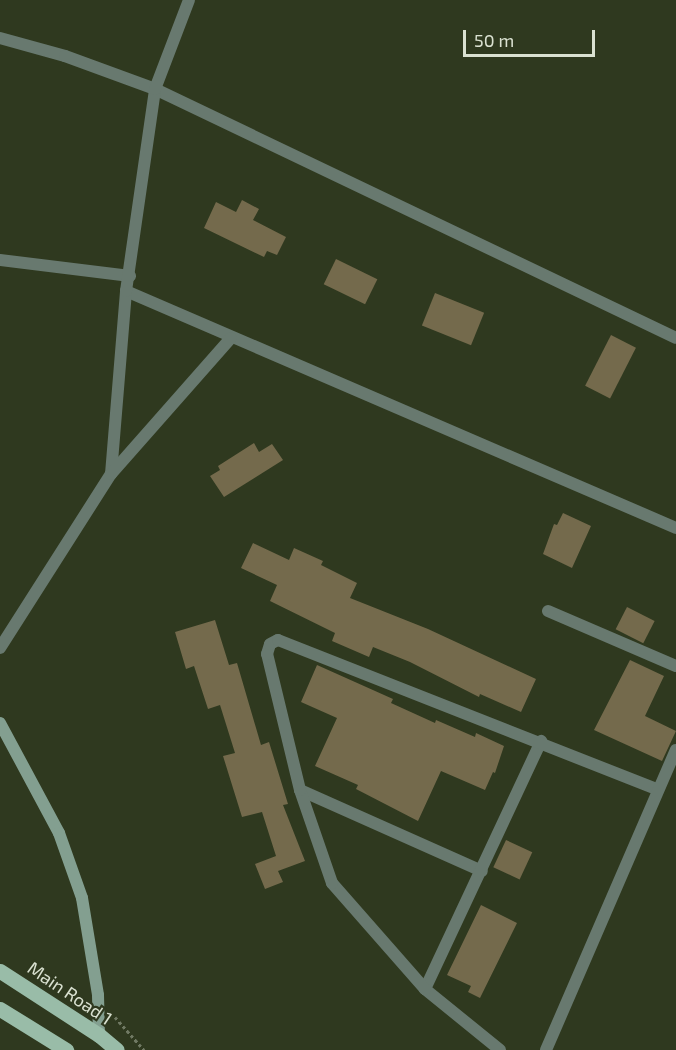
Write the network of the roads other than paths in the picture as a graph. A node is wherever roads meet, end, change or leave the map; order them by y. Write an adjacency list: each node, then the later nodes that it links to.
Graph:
1 (189, 0): 3 (street)
2 (0, 38): 3 (street)
3 (155, 89): 5 (street); 8 (street)
4 (0, 260): 5 (street)
5 (130, 276): 6 (street)
6 (126, 291): 7 (street); 9 (street)
7 (231, 338): 9 (street); 10 (street)
8 (676, 338)
9 (111, 474): 12 (street)
10 (676, 528)
11 (548, 611): 13 (street)
12 (0, 648)
13 (676, 666)
14 (0, 723): 23 (street)
15 (541, 741): 17 (street); 18 (street); 19 (street)
16 (676, 750): 17 (street)
17 (657, 789): 27 (street)
18 (300, 790): 19 (street); 21 (street)
19 (482, 870): 21 (street)
20 (0, 971): 23 (main road, Main Road 1)
21 (425, 989): 26 (street)
22 (0, 1009): 24 (main road)
23 (99, 1035): 25 (main road, Main Road 1)
24 (66, 1050)
25 (117, 1050)
26 (500, 1050)
27 (546, 1050)

